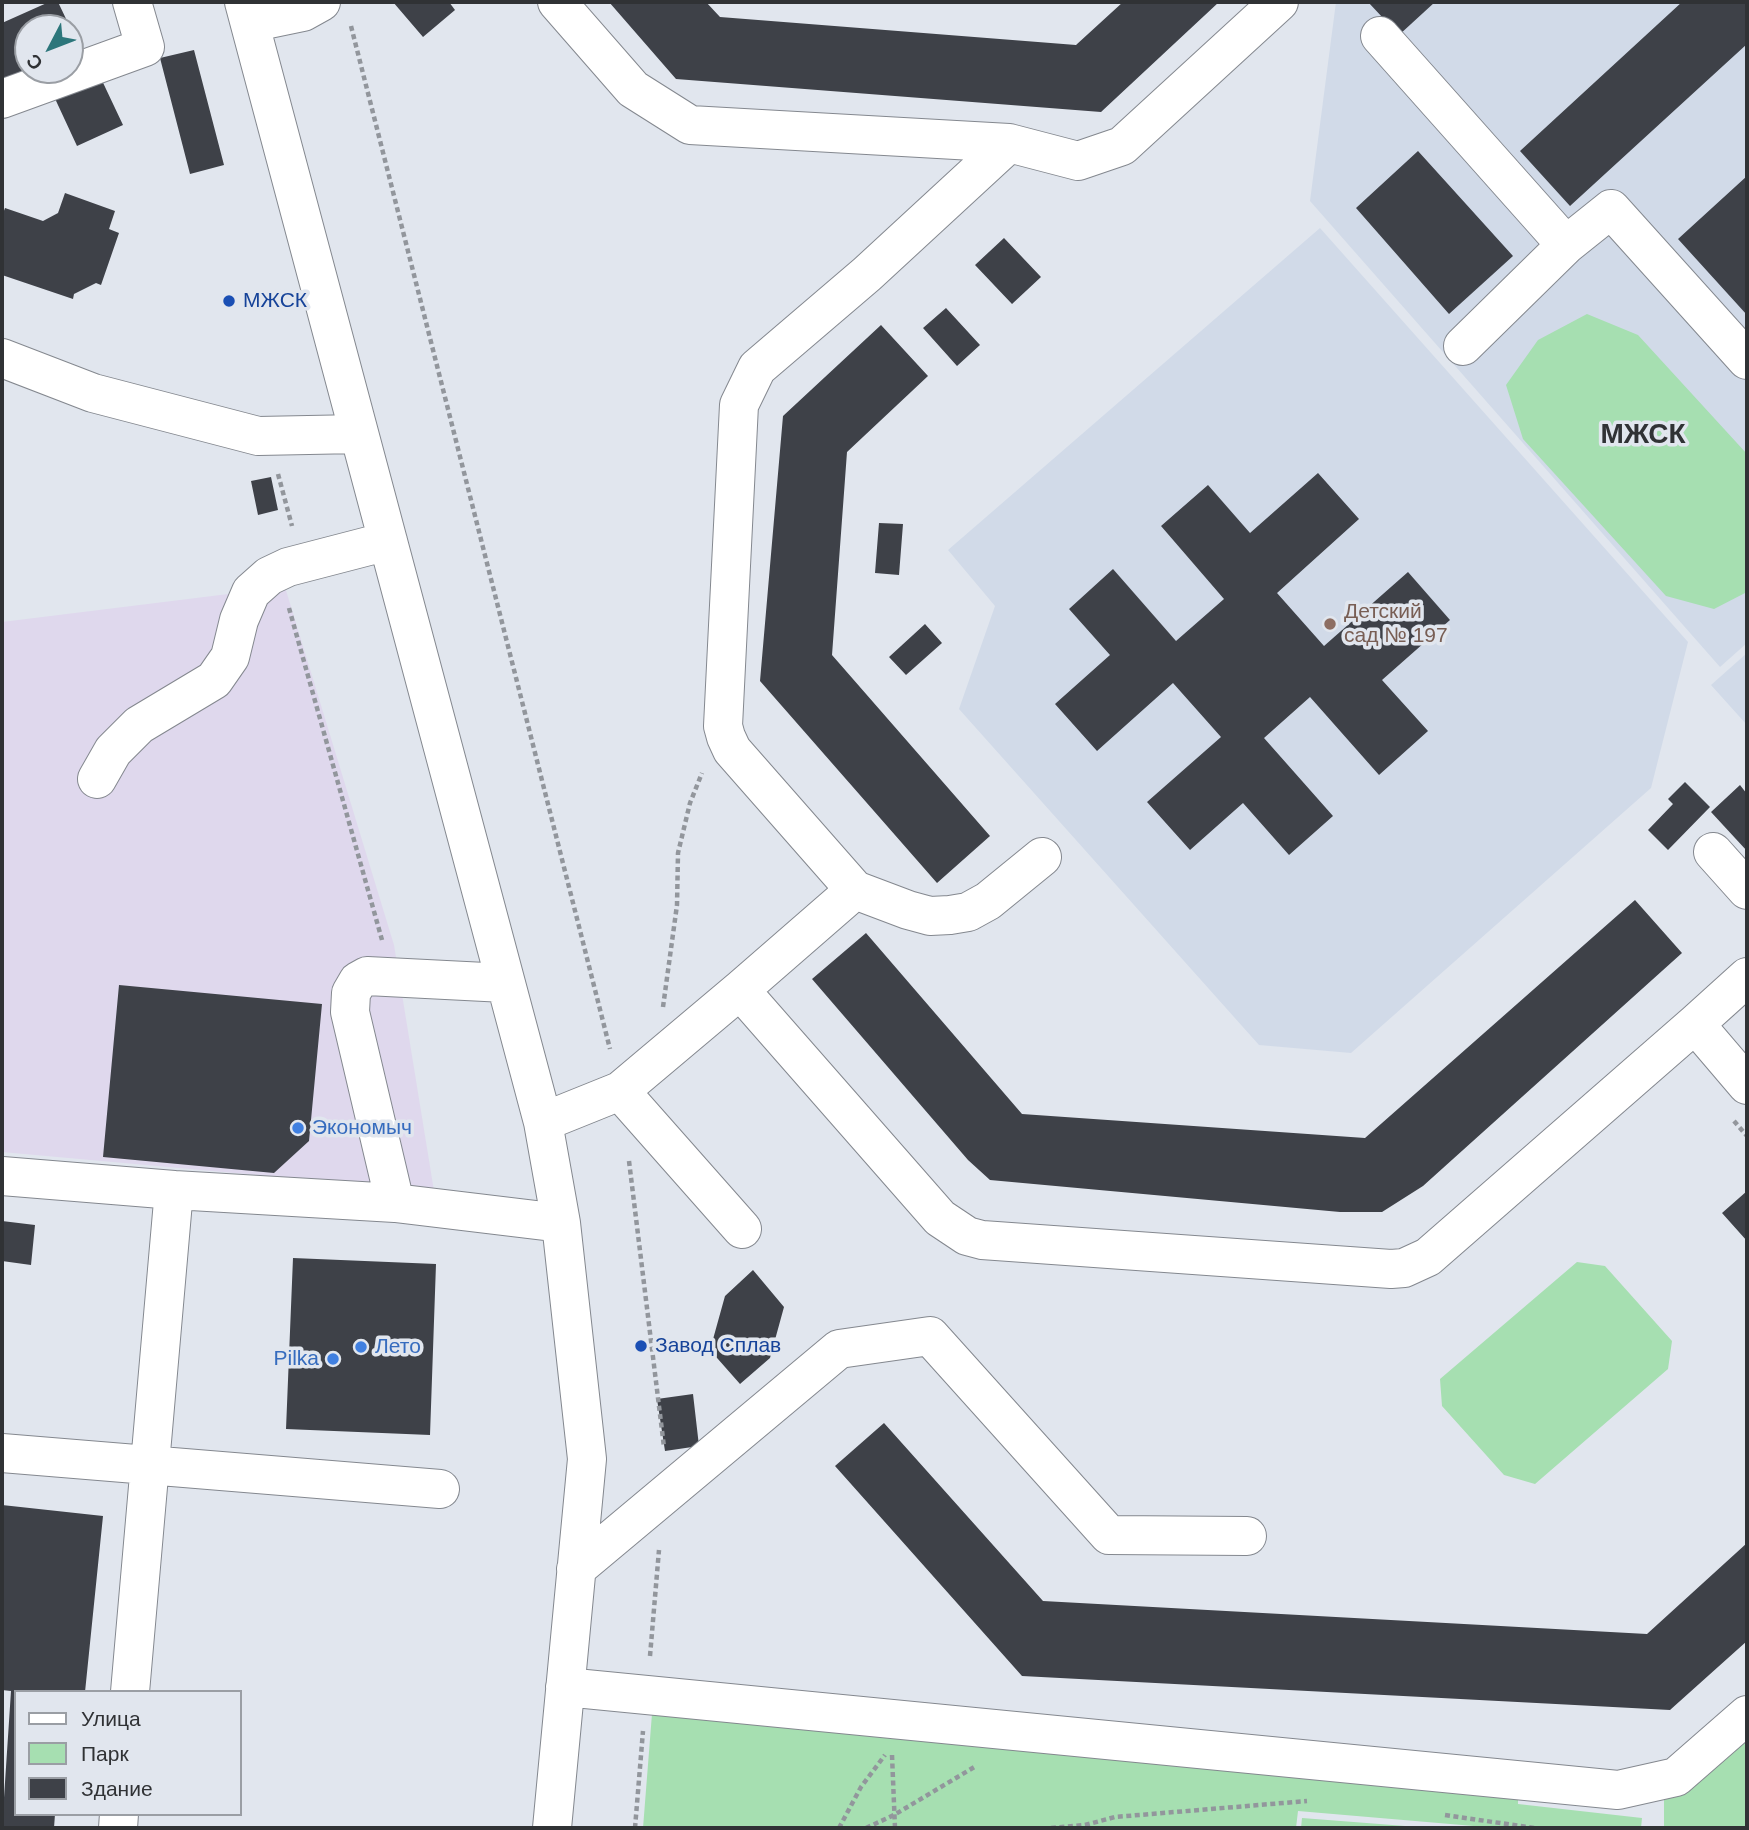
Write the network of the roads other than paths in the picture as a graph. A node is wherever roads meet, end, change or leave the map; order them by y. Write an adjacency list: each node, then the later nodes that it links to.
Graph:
1 (132, 2): 7 (street)
2 (556, 2): 8 (street)
3 (1279, 2): 8 (street)
4 (335, 8): 5 (street)
5 (247, 13): 13 (street)
6 (1380, 36): 9 (street)
7 (2, 99)
8 (1009, 142): 18 (street)
9 (1566, 244): 10 (street); 12 (street)
10 (1463, 345)
11 (2, 358): 13 (street)
12 (1747, 360)
13 (359, 434): 14 (street)
14 (387, 541): 15 (street); 21 (street)
15 (97, 779)
16 (1713, 852): 19 (street)
17 (1042, 857): 18 (street)
18 (855, 890): 22 (street)
19 (1747, 890)
20 (1747, 977): 23 (street)
21 (505, 983): 26 (street); 29 (street)
22 (740, 990): 23 (street); 25 (street)
23 (1695, 1024): 24 (street)
24 (1747, 1085)
25 (621, 1090): 26 (street); 31 (street)
26 (543, 1122): 30 (street)
27 (2, 1176): 28 (street)
28 (173, 1190): 29 (street); 33 (street)
29 (395, 1203): 30 (street)
30 (561, 1223): 36 (street)
31 (742, 1229)
32 (2, 1453): 33 (street)
33 (150, 1465): 34 (street); 38 (street)
34 (440, 1489)
35 (1247, 1536): 36 (street)
36 (576, 1569): 37 (street)
37 (565, 1687): 39 (street); 40 (street)
38 (130, 1690)
39 (1747, 1715)
40 (552, 1828)

